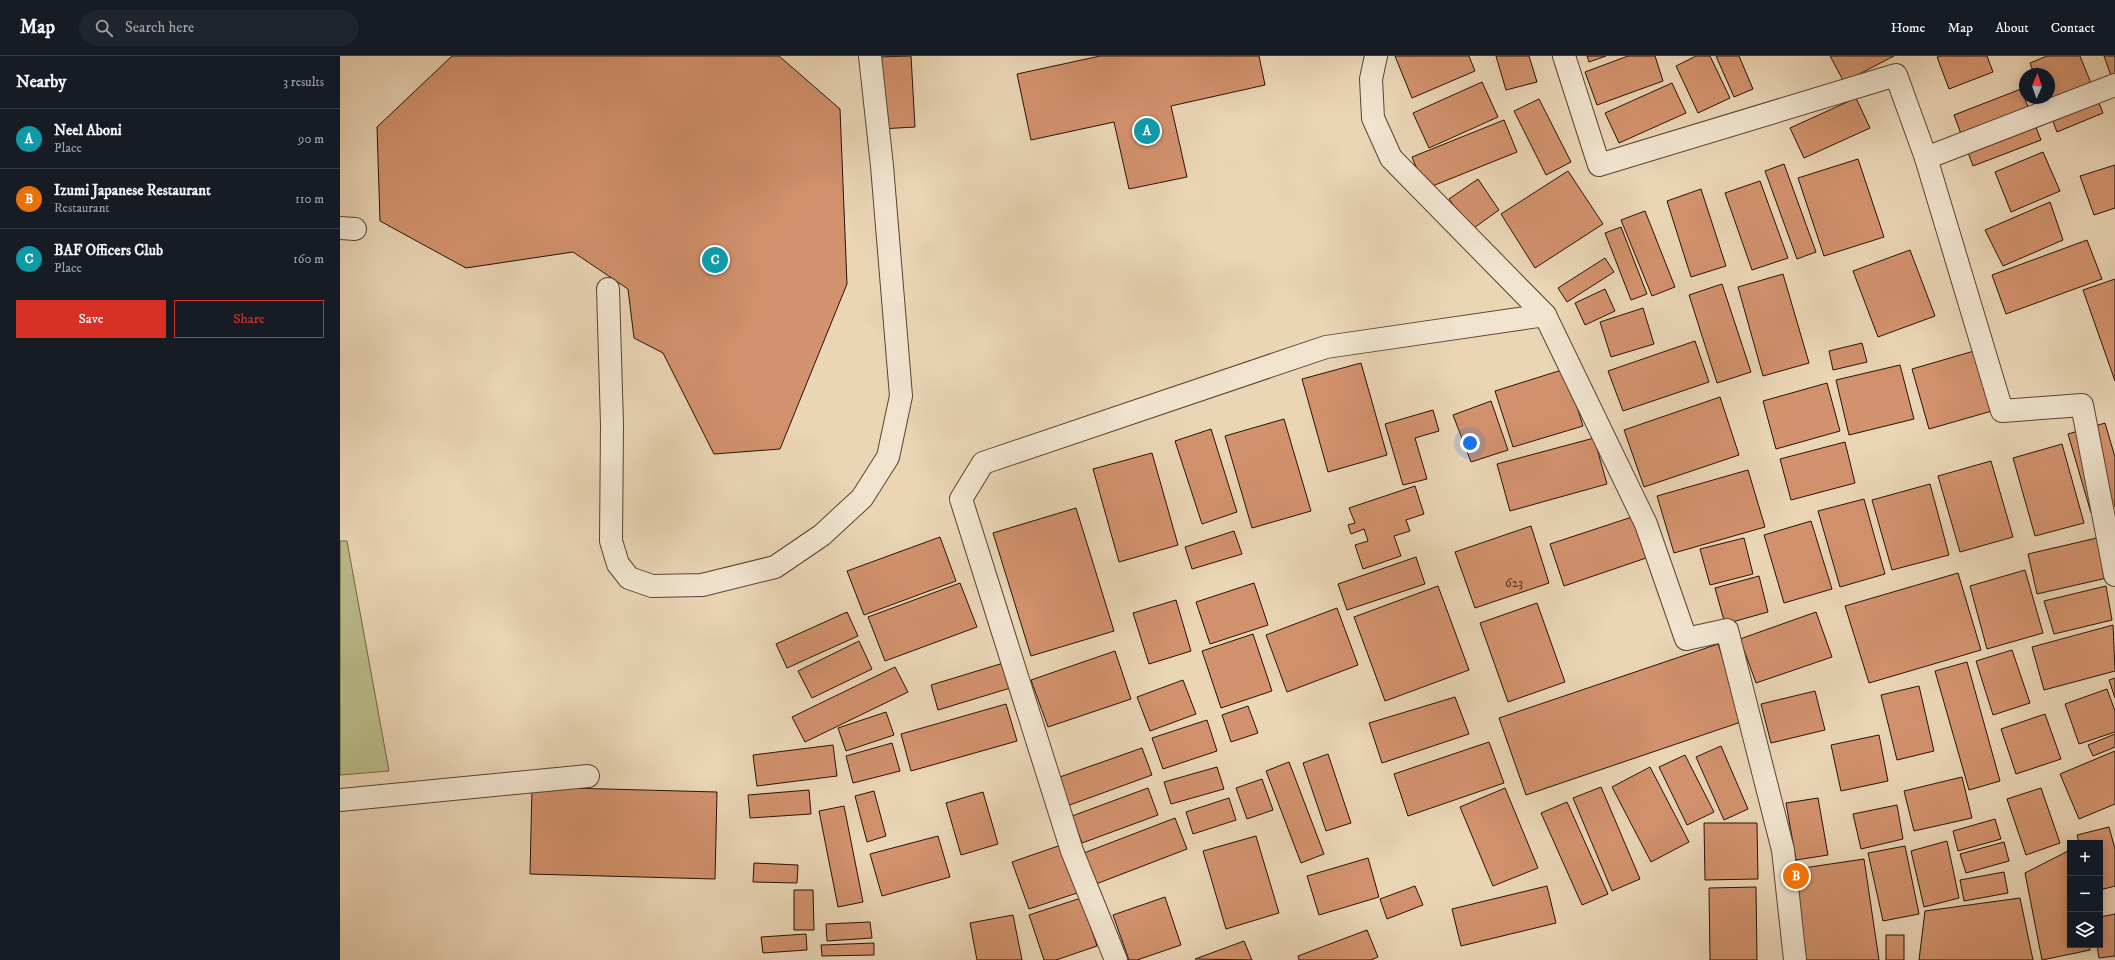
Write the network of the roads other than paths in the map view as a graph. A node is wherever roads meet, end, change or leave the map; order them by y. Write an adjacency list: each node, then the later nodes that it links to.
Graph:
1 (870, 56): 6 (street)
2 (1376, 56): 7 (street)
3 (1564, 56): 5 (street)
4 (2115, 85): 5 (street)
5 (1926, 158): 8 (street)
6 (608, 289)
7 (1545, 315): 11 (street); 12 (street)
8 (2115, 575)
9 (588, 776): 10 (street)
10 (340, 800)
11 (1116, 960)
12 (1795, 960)

